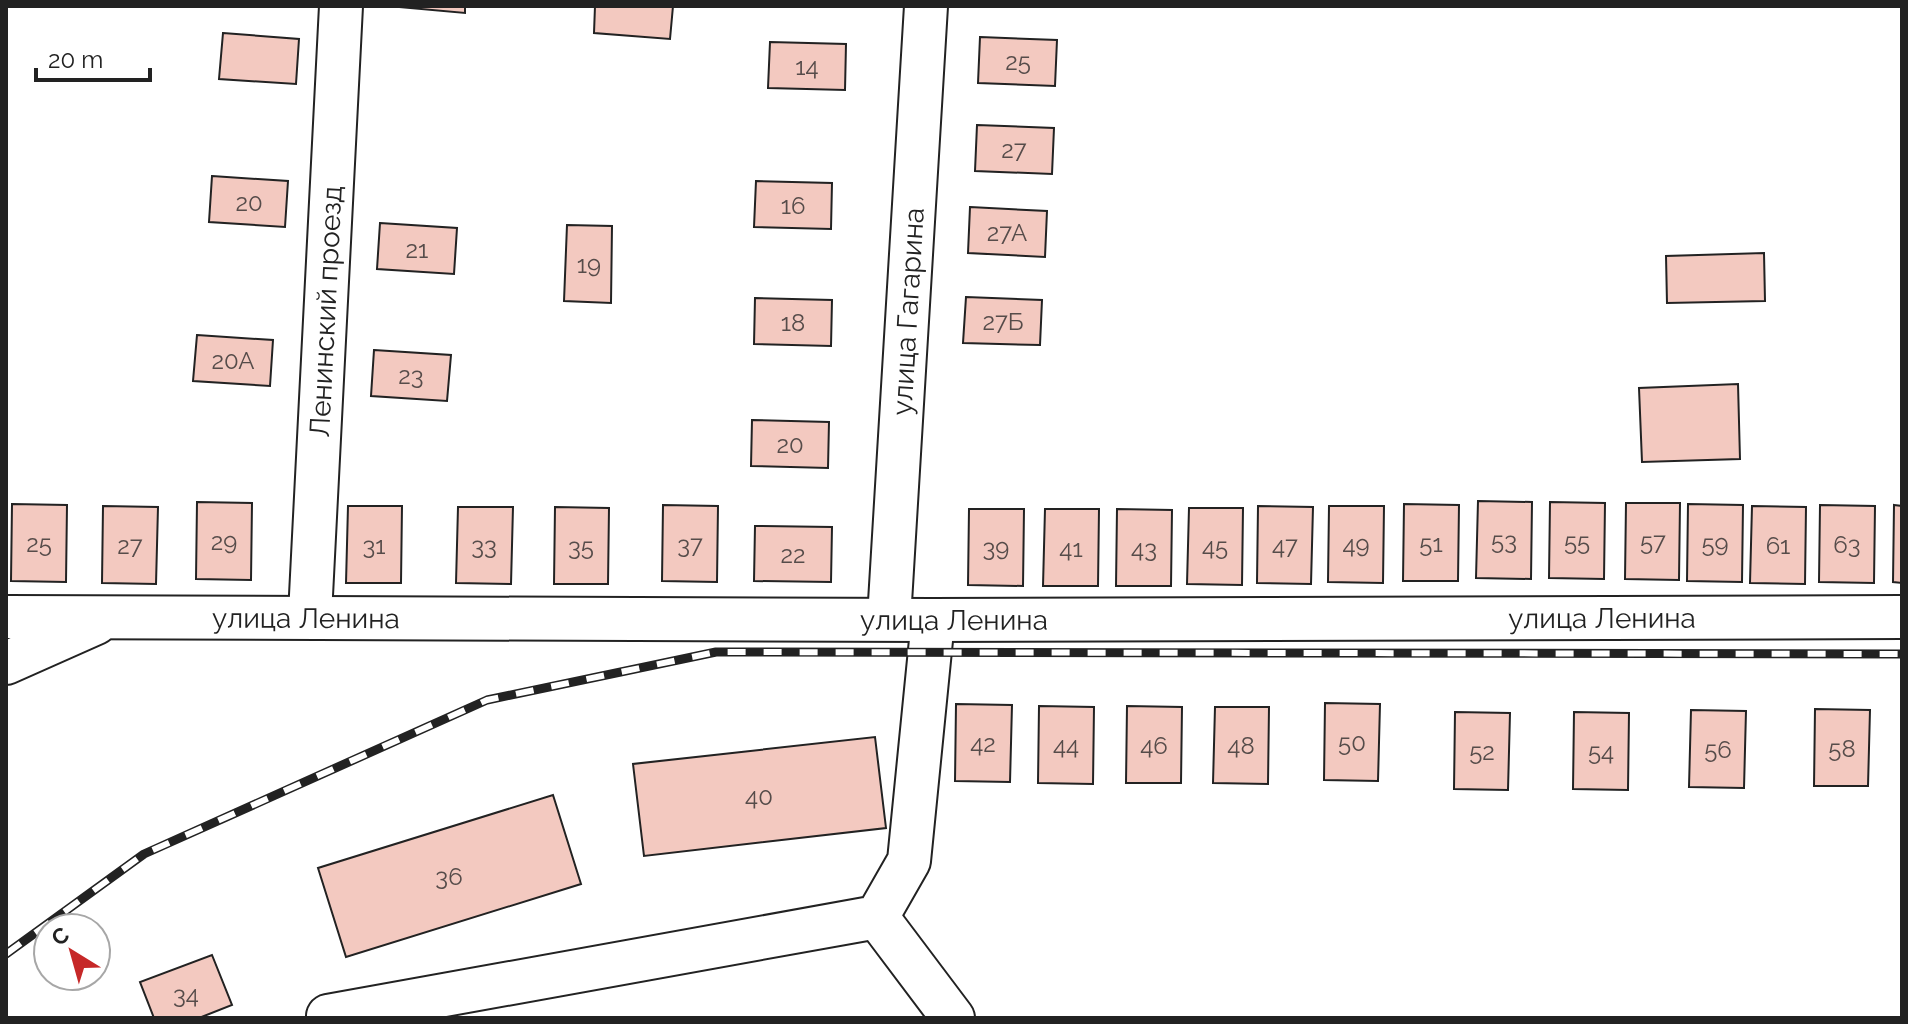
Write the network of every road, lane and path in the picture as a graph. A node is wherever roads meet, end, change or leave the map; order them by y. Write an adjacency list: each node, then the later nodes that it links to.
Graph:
1 (341, 6): 3 (street, Ленинский проезд)
2 (926, 6): 7 (street, улица Гагарина)
3 (310, 615): 4 (street, улица Ленина); 7 (street, улица Ленина)
4 (111, 616): 5 (street, улица Ленина); 9 (street)
5 (6, 617)
6 (1902, 617): 8 (street, улица Ленина)
7 (889, 619): 8 (street, улица Ленина)
8 (933, 620): 10 (street)
9 (6, 663)
10 (877, 917): 11 (street); 12 (street)
11 (328, 1016)
12 (953, 1018)

